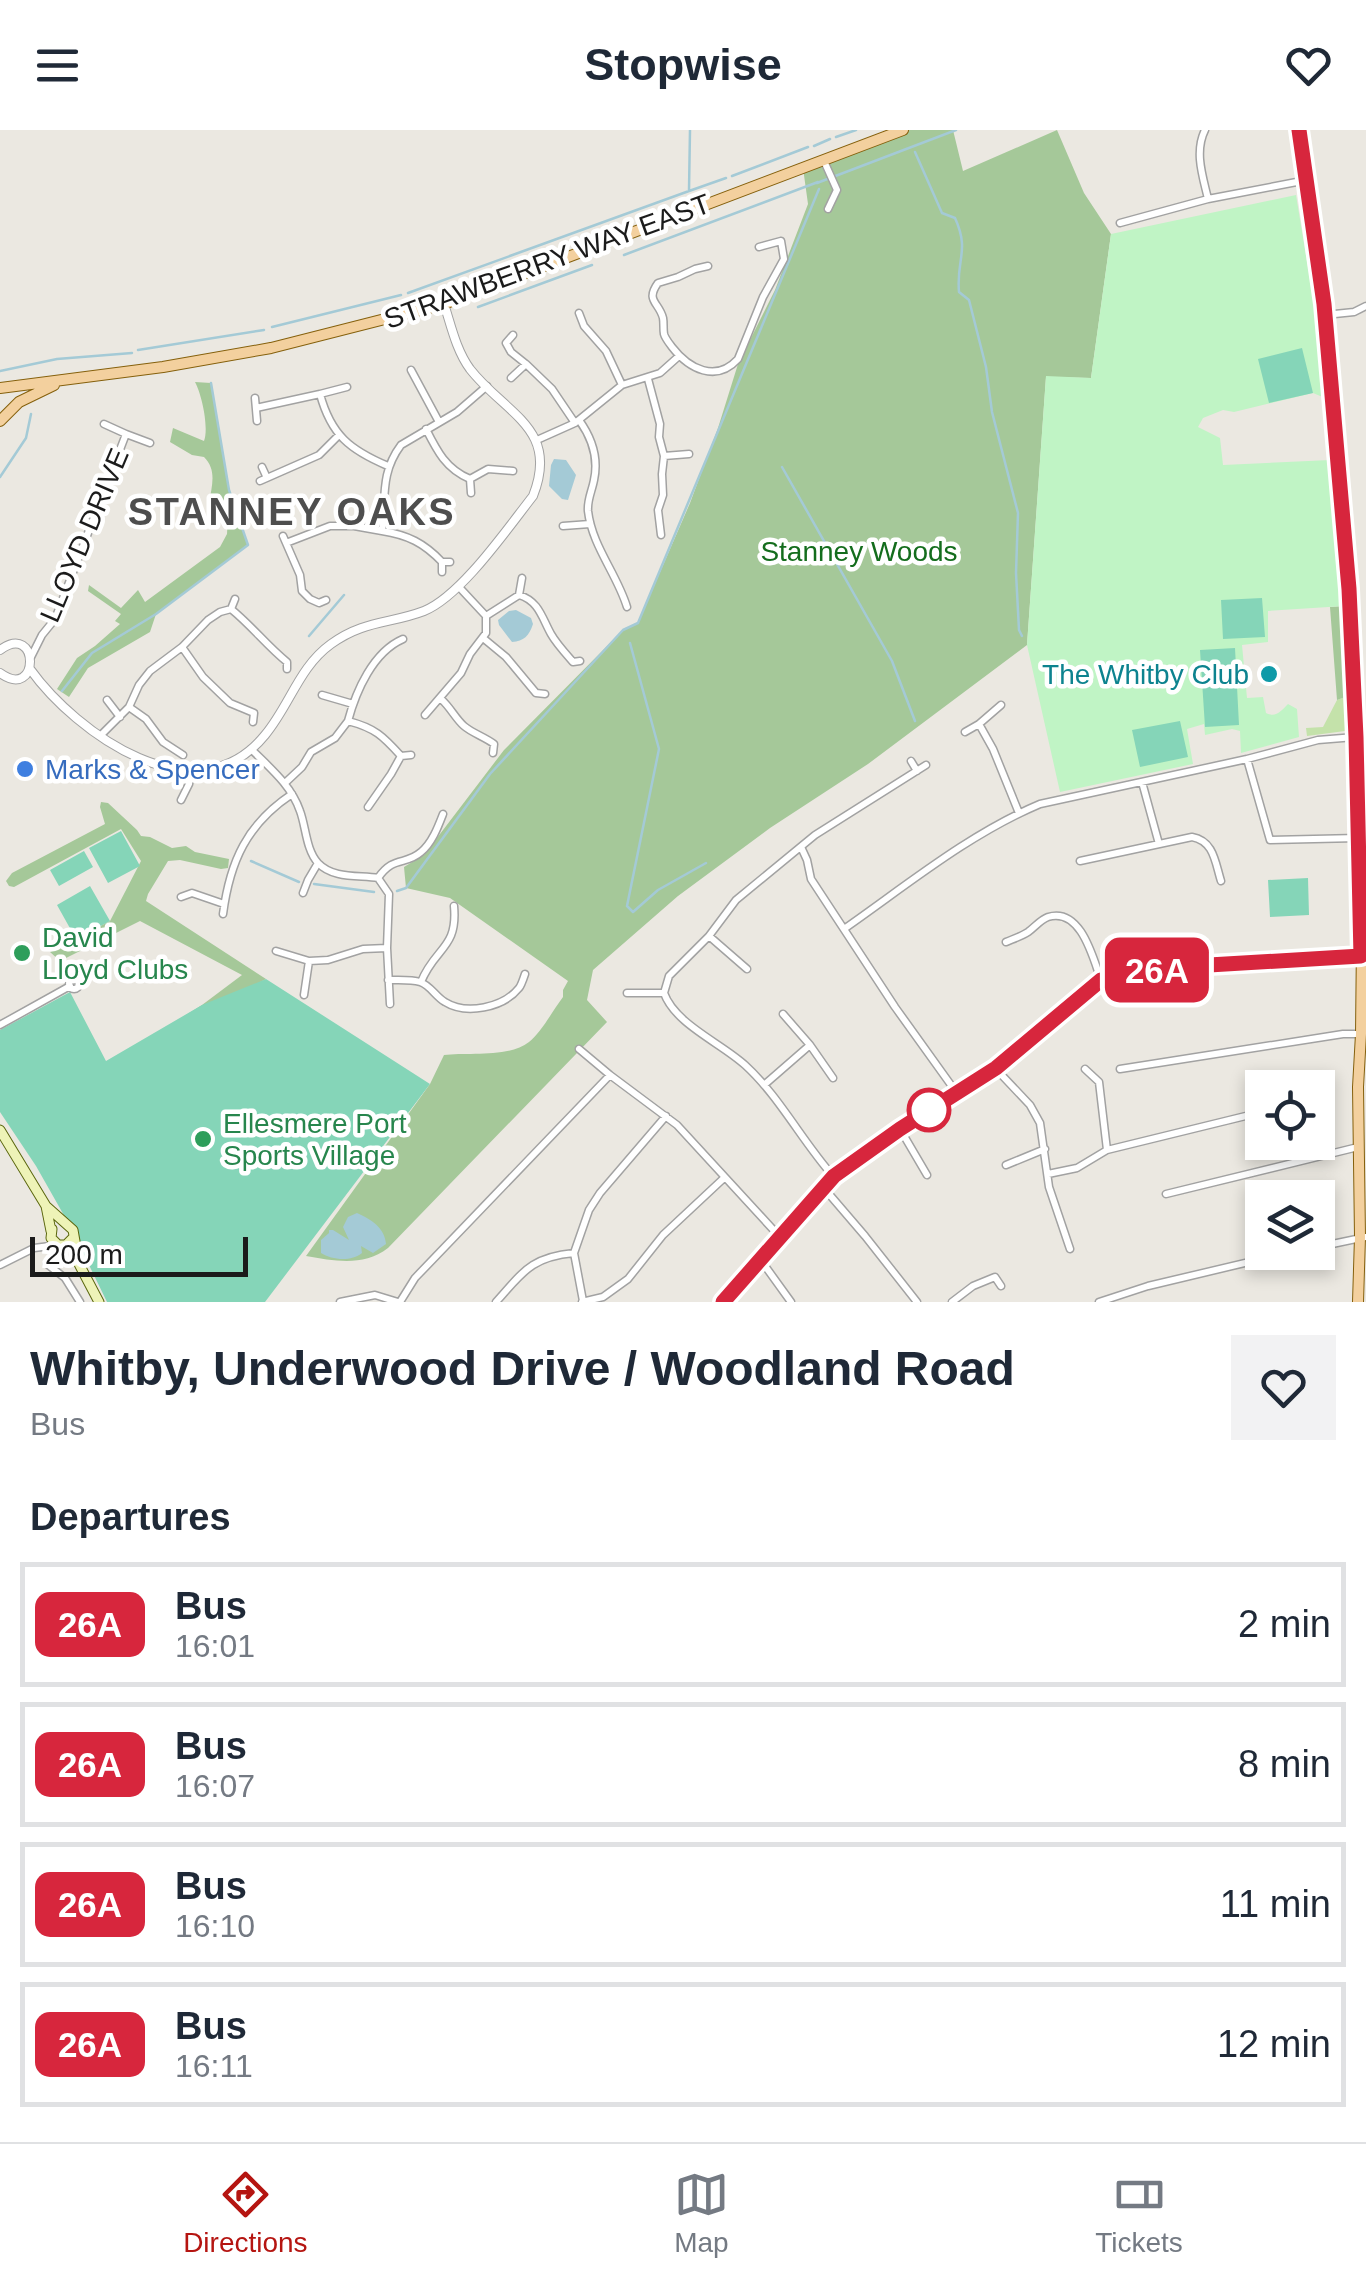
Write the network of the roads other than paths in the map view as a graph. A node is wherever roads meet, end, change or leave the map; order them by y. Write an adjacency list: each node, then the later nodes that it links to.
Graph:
1 (902, 130): 4 (main road, STRAWBERRY WAY EAST)
2 (1205, 130): 6 (street)
3 (1299, 130): 5 (main road)
4 (824, 161): 7 (street); 11 (main road, STRAWBERRY WAY EAST)
5 (1308, 180): 6 (street); 14 (main road)
6 (1208, 200): 8 (street)
7 (828, 208)
8 (1120, 223)
9 (758, 246): 16 (street)
10 (700, 278): 16 (street)
11 (444, 304): 21 (main road, STRAWBERRY WAY EAST); 23 (street)
12 (1366, 306): 14 (street)
13 (578, 313): 22 (street)
14 (1325, 315): 85 (main road)
15 (513, 335): 17 (street)
16 (679, 356): 20 (street)
17 (526, 364): 19 (street); 31 (street)
18 (412, 370): 33 (street)
19 (512, 378)
20 (648, 379): 22 (street); 41 (street)
21 (64, 380): 25 (main road, STRAWBERRY WAY EAST); 30 (main road, STRAWBERRY WAY EAST)
22 (622, 385): 31 (street)
23 (487, 386): 33 (street); 38 (street)
24 (347, 387): 26 (street)
25 (0, 388)
26 (320, 394): 29 (street); 37 (street)
27 (255, 398): 29 (street)
28 (0, 404): 30 (main road)
29 (256, 408): 32 (street)
30 (0, 420)
31 (577, 421): 38 (street); 47 (street)
32 (257, 422)
33 (439, 422): 35 (street)
34 (104, 424): 36 (street, LLOYD DRIVE)
35 (426, 429): 42 (street); 45 (street)
36 (126, 434): 39 (street, LLOYD DRIVE); 61 (street, LLOYD DRIVE)
37 (339, 435): 42 (street); 43 (street)
38 (537, 440): 53 (street)
39 (150, 442)
40 (690, 454): 41 (street)
41 (664, 456): 48 (street)
42 (388, 466): 50 (street)
43 (262, 467)
44 (512, 470): 45 (street)
45 (470, 479): 46 (street)
46 (470, 493)
47 (590, 524): 49 (street); 56 (street)
48 (669, 525)
49 (563, 526)
50 (382, 531): 51 (street); 58 (street)
51 (442, 572)
52 (522, 578): 54 (street)
53 (459, 587): 59 (street); 87 (street)
54 (519, 595): 59 (street); 68 (street)
55 (235, 598): 57 (street)
56 (627, 607)
57 (232, 609): 64 (street); 67 (street)
58 (318, 612)
59 (486, 616): 62 (street)
60 (391, 634): 74 (street)
61 (42, 635): 63 (street, LLOYD DRIVE); 66 (street, LLOYD DRIVE)
62 (482, 638): 72 (street); 75 (street)
63 (24, 647): 65 (street); 66 (street)
64 (182, 647): 77 (street); 78 (street)
65 (1, 648)
66 (30, 657): 69 (street)
67 (289, 663)
68 (575, 664)
69 (27, 672): 70 (street); 84 (street)
70 (0, 673)
71 (322, 694): 74 (street)
72 (440, 699): 79 (street); 86 (street)
73 (107, 700): 80 (street)
74 (353, 704): 81 (street)
75 (537, 704)
76 (1001, 705): 82 (street)
77 (128, 706): 80 (street); 88 (street)
78 (256, 715)
79 (426, 715)
80 (120, 716): 84 (street)
81 (348, 721): 90 (street); 97 (street)
82 (979, 724): 83 (street); 101 (street)
83 (965, 732)
84 (100, 736): 94 (street)
85 (1360, 741): 91 (street); 103 (main road)
86 (496, 746)
87 (251, 750): 94 (street); 97 (street)
88 (183, 755)
89 (411, 755): 90 (street)
90 (400, 756): 100 (street)
91 (1246, 758): 96 (street); 103 (street)
92 (911, 761): 95 (street)
93 (926, 766): 95 (street)
94 (191, 770): 99 (street)
95 (918, 770): 105 (street)
96 (1142, 782): 101 (street); 104 (street)
97 (285, 783): 98 (street)
98 (292, 794): 107 (street); 112 (street)
99 (181, 800)
100 (368, 807)
101 (1018, 813): 115 (street)
102 (444, 814): 108 (street)
103 (1358, 838): 120 (main road)
104 (1159, 844): 106 (street); 109 (street)
105 (801, 847): 115 (street); 116 (street)
106 (1080, 861)
107 (318, 863): 108 (street); 111 (street)
108 (378, 878): 118 (street)
109 (1221, 881)
110 (184, 892): 112 (street)
111 (304, 894)
112 (224, 904): 114 (street)
113 (457, 912): 126 (street)
114 (223, 914)
115 (844, 929): 143 (street)
116 (709, 936): 122 (street); 128 (street)
117 (1006, 942): 125 (street)
118 (387, 948): 121 (street); 124 (street)
119 (276, 951): 121 (street)
120 (1361, 956): 125 (street); 134 (main road)
121 (309, 961): 130 (street)
122 (747, 969)
123 (525, 974): 126 (street)
124 (388, 980): 126 (street); 131 (street)
125 (1101, 980): 137 (street)
126 (421, 982)
127 (70, 986): 133 (street)
128 (664, 993): 129 (street); 142 (street)
129 (627, 994)
130 (304, 995)
131 (390, 1004)
132 (783, 1014): 135 (street)
133 (0, 1025)
134 (1364, 1034): 139 (street); 148 (main road)
135 (810, 1045): 141 (street); 142 (street)
136 (580, 1049): 140 (street)
137 (996, 1068): 143 (street); 149 (street)
138 (1085, 1069): 150 (street)
139 (1120, 1069)
140 (610, 1075): 144 (street); 178 (street)
141 (834, 1078)
142 (764, 1084): 154 (street)
143 (956, 1092): 146 (street)
144 (666, 1116): 155 (street); 168 (street)
145 (1245, 1116): 150 (street)
146 (900, 1129): 153 (street); 154 (street)
147 (0, 1130): 158 (main road)
148 (1358, 1147): 157 (street); 162 (main road)
149 (1045, 1148): 151 (street); 152 (street)
150 (1107, 1150): 152 (street)
151 (1006, 1164)
152 (1048, 1174): 167 (street)
153 (926, 1175)
154 (834, 1176): 156 (street)
155 (724, 1178): 161 (street); 180 (street)
156 (822, 1187): 161 (street); 183 (street)
157 (1166, 1194)
158 (46, 1206): 159 (main road); 160 (main road)
159 (64, 1223): 160 (main road); 163 (main road)
160 (51, 1231): 165 (main road); 166 (street)
161 (779, 1236): 169 (street)
162 (1363, 1237): 164 (street); 186 (main road)
163 (73, 1238): 165 (main road); 171 (main road)
164 (1335, 1243)
165 (59, 1245): 166 (street); 171 (main road)
166 (34, 1248): 172 (street)
167 (1070, 1249)
168 (574, 1253): 179 (street); 180 (street)
169 (760, 1259): 181 (street); 182 (street)
170 (1245, 1263): 185 (street)
171 (79, 1264): 175 (main road)
172 (0, 1265)
173 (53, 1266): 176 (street)
174 (1001, 1286): 184 (street)
175 (97, 1299): 176 (street)
176 (82, 1302)
177 (340, 1302): 178 (street)
178 (399, 1302)
179 (496, 1302)
180 (582, 1302)
181 (724, 1302)
182 (791, 1302)
183 (917, 1302)
184 (952, 1302)
185 (1099, 1302)
186 (1358, 1302)

